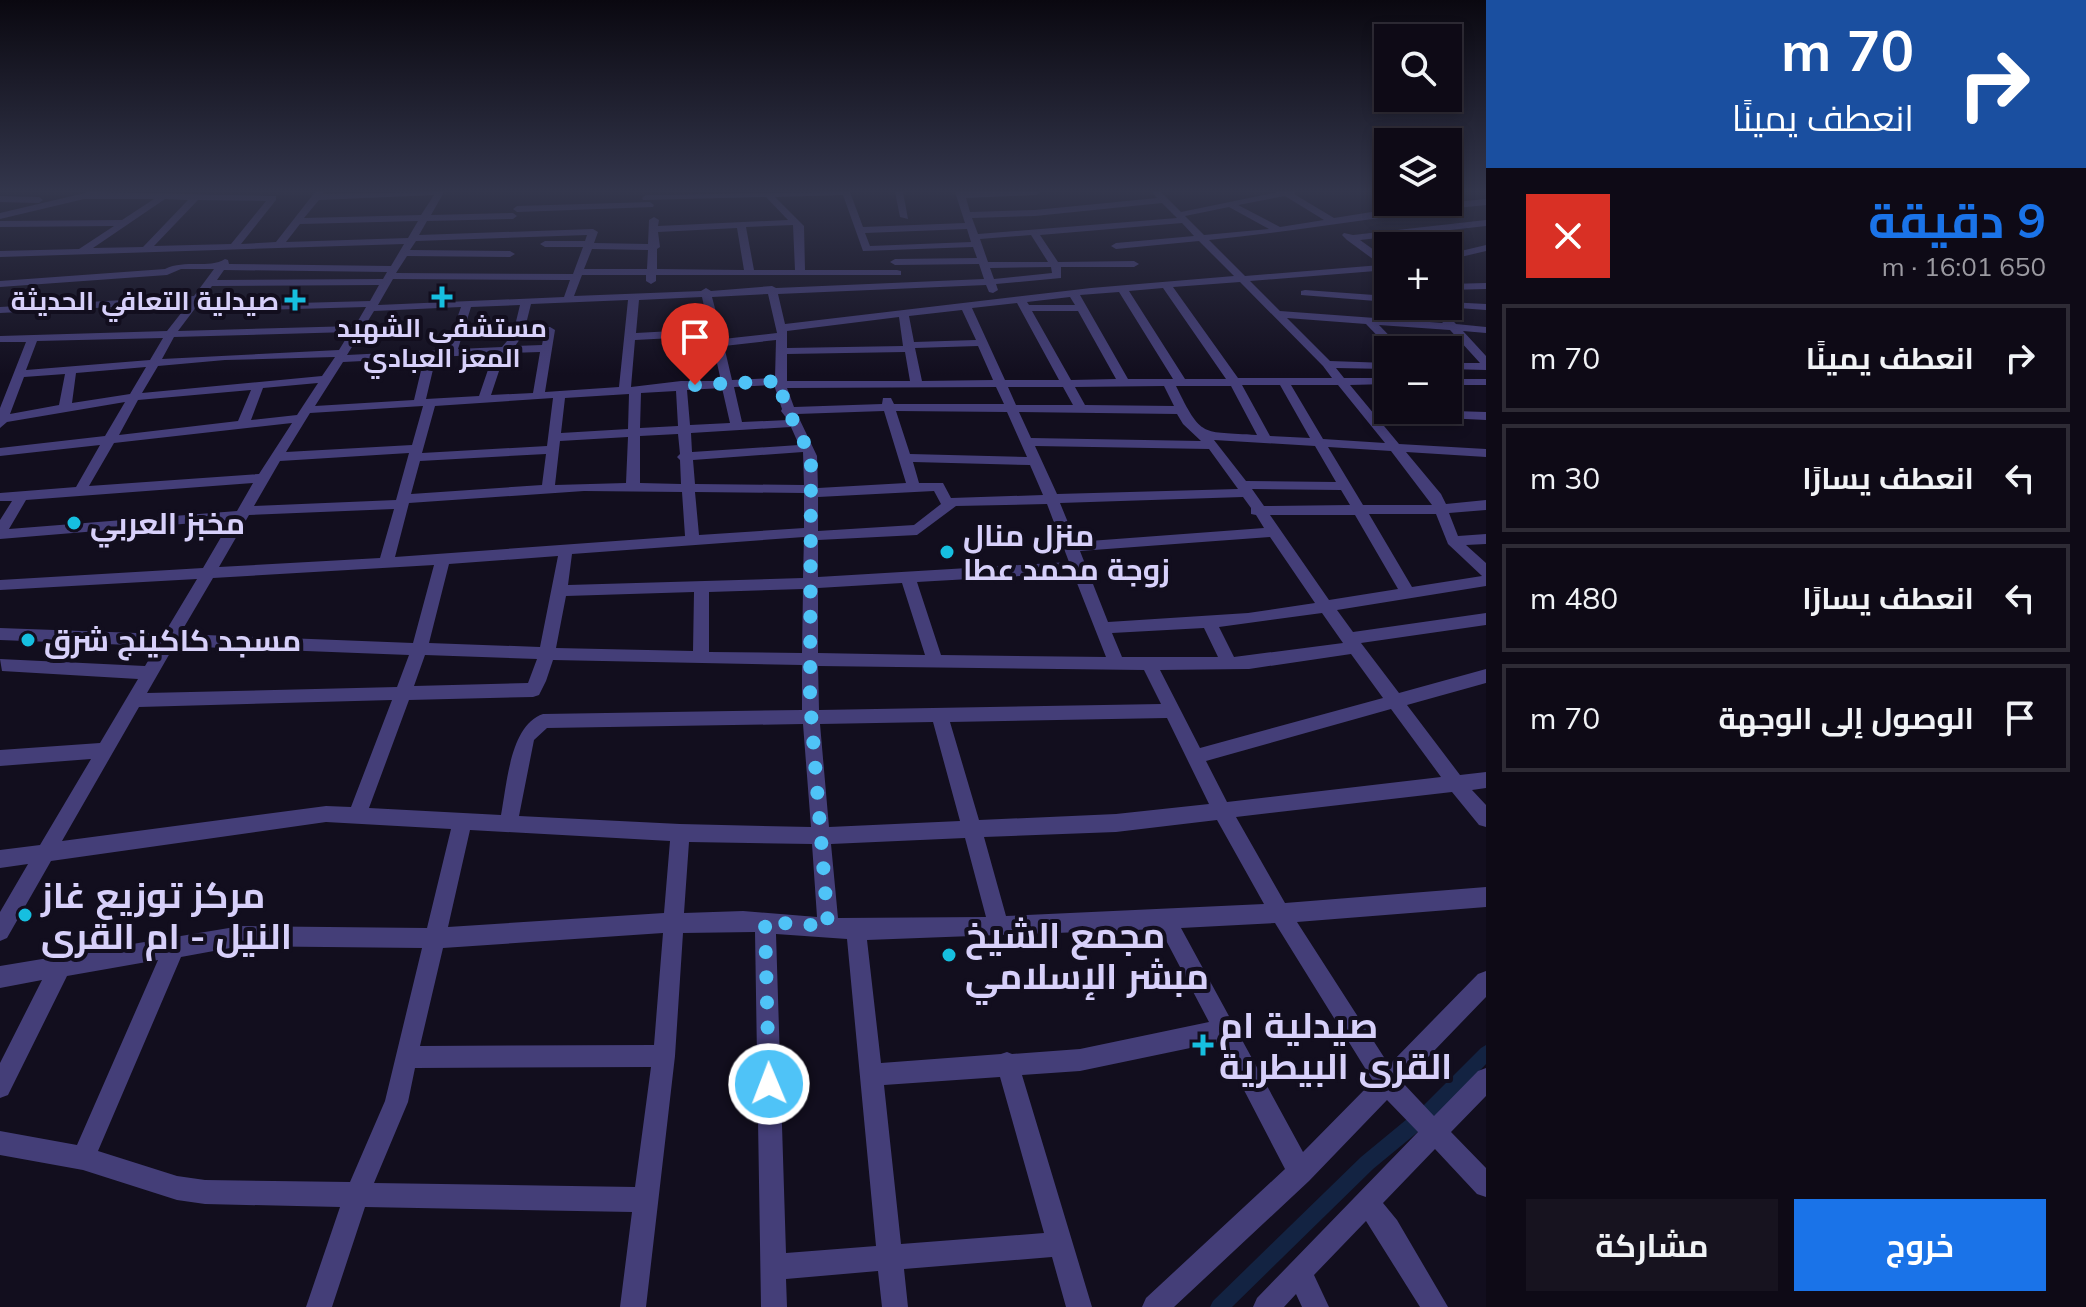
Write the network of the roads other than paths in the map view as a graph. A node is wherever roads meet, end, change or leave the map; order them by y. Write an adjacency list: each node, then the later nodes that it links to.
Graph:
1 (86, 253): 16 (street)
2 (108, 253): 16 (street)
3 (231, 253): 19 (street)
4 (404, 253): 30 (street)
5 (511, 253): 31 (street)
6 (586, 253): 29 (street)
7 (654, 253): 27 (street)
8 (746, 253): 25 (street)
9 (799, 253): 26 (street)
10 (893, 253): 22 (street)
11 (981, 253): 17 (street)
12 (1047, 253): 20 (street)
13 (1123, 253): 18 (street)
14 (1217, 253): 32 (street)
15 (0, 254): 16 (street)
16 (84, 255)
17 (985, 263): 20 (street); 22 (street); 34 (street)
18 (1134, 264): 20 (street); 39 (street)
19 (221, 266): 24 (street); 30 (street); 36 (street)
20 (1056, 266): 34 (street)
21 (1374, 267): 32 (street)
22 (896, 268): 28 (street); 41 (street)
23 (74, 270): 33 (street)
24 (167, 272): 33 (street); 35 (street)
25 (749, 272): 26 (street); 27 (street)
26 (797, 272): 28 (street); 46 (street)
27 (652, 273): 29 (street); 50 (street)
28 (881, 273): 43 (street)
29 (577, 275): 31 (street); 54 (street)
30 (390, 276): 31 (street); 37 (street); 59 (street)
31 (500, 277)
32 (1244, 279): 39 (street); 67 (street)
33 (66, 280): 38 (street)
34 (990, 282): 41 (street); 56 (street)
35 (127, 283)
36 (207, 283): 37 (street); 53 (street)
37 (279, 283): 62 (street)
38 (0, 284)
39 (1160, 285): 44 (street); 101 (street)
40 (1486, 286): 42 (street)
41 (900, 287): 43 (street)
42 (1462, 287)
43 (884, 288): 46 (street)
44 (1122, 288): 48 (street); 104 (street)
45 (772, 289): 46 (street); 47 (street); 81 (street)
46 (796, 290)
47 (706, 291): 50 (street); 80 (street)
48 (1073, 293): 58 (street); 64 (street)
49 (1305, 293): 52 (street)
50 (649, 294): 51 (street)
51 (634, 295): 54 (street); 79 (street)
52 (1374, 298)
53 (196, 299): 65 (street); 76 (street)
54 (568, 300): 55 (street)
55 (526, 302): 57 (street); 75 (street)
56 (997, 303): 58 (street); 60 (street)
57 (467, 304): 59 (street); 88 (street)
58 (1023, 304): 64 (street); 109 (street)
59 (372, 306): 62 (street); 72 (street)
60 (966, 306): 66 (street); 83 (street)
61 (1462, 306): 63 (street)
62 (261, 307): 74 (street)
63 (1486, 307)
64 (1081, 308): 110 (street)
65 (0, 310)
66 (903, 313): 70 (street); 84 (street)
67 (1279, 314): 69 (street); 92 (street)
68 (1444, 320): 71 (street)
69 (1369, 321): 71 (street); 77 (street)
70 (814, 324): 81 (street); 87 (street)
71 (1451, 328): 73 (street); 93 (street)
72 (358, 329): 74 (street); 90 (street)
73 (1486, 330)
74 (242, 331): 76 (street)
75 (519, 332): 85 (street); 86 (street)
76 (171, 333): 78 (street); 91 (street)
77 (1383, 336)
78 (33, 337): 82 (street); 98 (street)
79 (629, 337): 80 (street); 117 (street)
80 (718, 337): 81 (street); 107 (street)
81 (782, 338): 87 (street); 108 (street)
82 (0, 339)
83 (982, 343): 84 (street); 115 (street)
84 (909, 347): 87 (street); 114 (street)
85 (547, 348): 86 (street); 119 (street)
86 (506, 350): 88 (street); 121 (street)
87 (816, 351)
88 (451, 353): 89 (street)
89 (431, 354): 90 (street); 122 (street)
90 (341, 356): 91 (street); 99 (street)
91 (153, 362): 96 (street); 120 (street)
92 (1327, 364): 94 (street); 100 (street)
93 (1486, 365): 95 (street)
94 (1374, 366)
95 (1462, 366)
96 (71, 370): 98 (street); 123 (street)
97 (0, 374): 98 (street)
98 (18, 377): 116 (street); 132 (street)
99 (326, 379): 111 (street); 128 (street)
100 (1340, 380): 102 (street); 103 (street); 144 (street)
101 (1234, 381): 102 (street); 104 (street); 139 (street)
102 (1283, 381): 142 (street)
103 (1374, 381)
104 (1175, 382): 110 (street); 127 (street)
105 (1462, 382): 106 (street)
106 (1486, 382)
107 (730, 383): 108 (street); 112 (street); 134 (street)
108 (780, 383): 113 (street); 131 (street)
109 (1066, 383): 110 (street); 115 (street); 126 (street)
110 (1124, 383)
111 (259, 385): 120 (street); 133 (street)
112 (681, 385): 117 (street); 136 (street)
113 (885, 385): 114 (street); 124 (street)
114 (917, 385): 115 (street)
115 (1001, 385): 125 (street)
116 (0, 389)
117 (630, 390): 118 (street); 137 (street)
118 (559, 394): 119 (street); 143 (street)
119 (538, 396): 121 (street)
120 (135, 397): 123 (street); 138 (street)
121 (484, 398): 122 (street)
122 (424, 402): 128 (street); 147 (street)
123 (65, 406): 132 (street)
124 (888, 408): 125 (street); 131 (street); 152 (street)
125 (1012, 409): 126 (street); 141 (street)
126 (1081, 409): 127 (street)
127 (1181, 410): 140 (street)
128 (303, 414): 133 (street); 150 (street)
129 (1462, 415): 130 (street)
130 (1486, 416)
131 (791, 417): 134 (street); 145 (street)
132 (1, 421)
133 (243, 424): 138 (street)
134 (737, 426): 135 (street)
135 (716, 427): 136 (street); 149 (street)
136 (682, 429): 137 (street); 151 (street)
137 (635, 432): 143 (street); 156 (street)
138 (112, 438): 146 (street); 161 (street)
139 (1266, 439): 140 (street); 142 (street)
140 (1206, 440): 141 (street); 160 (street)
141 (1027, 442): 153 (street)
142 (1322, 442): 144 (street); 155 (street)
143 (554, 443): 147 (street); 159 (street)
144 (1397, 447): 148 (street); 169 (street)
145 (808, 448): 149 (street); 162 (street)
146 (0, 452)
147 (416, 453): 150 (street); 166 (street)
148 (1486, 453)
149 (719, 455): 151 (street)
150 (276, 457): 154 (street)
151 (683, 457): 157 (street)
152 (905, 458): 153 (street); 158 (street)
153 (1036, 461): 165 (street)
154 (263, 478): 161 (street); 172 (street)
155 (1345, 486): 160 (street); 170 (street)
156 (633, 487): 157 (street); 159 (street)
157 (686, 487): 162 (street); 176 (street)
158 (914, 487): 162 (street); 167 (street)
159 (548, 489): 166 (street)
160 (1243, 489): 165 (street); 171 (street)
161 (80, 491): 163 (street)
162 (812, 491): 175 (street)
163 (22, 495): 164 (street); 174 (street)
164 (0, 497)
165 (1052, 499): 167 (street); 179 (street)
166 (402, 502): 172 (street); 182 (street)
167 (948, 504): 175 (street)
168 (1486, 505): 169 (street)
169 (1443, 509): 170 (street); 178 (street)
170 (1358, 510): 171 (street); 192 (street)
171 (1256, 511): 173 (street)
172 (243, 513): 174 (street); 184 (street)
173 (1271, 532): 179 (street); 193 (street)
174 (0, 533)
175 (810, 534): 176 (street); 188 (street)
176 (692, 539): 180 (street)
177 (1486, 539): 178 (street)
178 (1453, 541): 185 (street)
179 (1073, 547): 183 (street)
180 (566, 550): 181 (street); 191 (street)
181 (443, 559): 182 (street); 201 (street)
182 (386, 562): 184 (street)
183 (1080, 567): 186 (street); 196 (street)
184 (210, 572): 189 (street); 199 (street)
185 (1486, 572)
186 (908, 577): 188 (street); 205 (street)
187 (1486, 581): 192 (street)
188 (810, 583): 190 (street); 204 (street)
189 (0, 585)
190 (702, 588): 191 (street); 203 (street)
191 (560, 591): 202 (street)
192 (1408, 593): 193 (street)
193 (1327, 609): 195 (street); 200 (street)
194 (1486, 619): 200 (street)
195 (1209, 622): 196 (street); 208 (street)
196 (1104, 628): 206 (street)
197 (0, 634): 198 (street)
198 (24, 635): 199 (street); 209 (street)
199 (170, 640): 201 (street); 210 (street)
200 (1352, 643): 208 (street); 214 (street)
201 (419, 650): 202 (street); 212 (street)
202 (546, 652): 203 (street); 212 (street)
203 (701, 658): 204 (street)
204 (812, 660): 205 (street); 217 (street)
205 (935, 662): 206 (street)
206 (1116, 663): 207 (street)
207 (1149, 664): 208 (street); 215 (street)
208 (1230, 664)
209 (1, 667): 210 (street)
210 (150, 673): 213 (street)
211 (1486, 676): 214 (street)
212 (403, 694): 213 (street); 224 (street)
213 (135, 700): 218 (street)
214 (1398, 702): 219 (street); 222 (street)
215 (1171, 711): 216 (street); 219 (street)
216 (939, 713): 217 (street); 228 (street)
217 (812, 714): 227 (street); 230 (street)
218 (104, 750): 220 (street); 231 (street)
219 (1194, 757): 223 (street)
220 (0, 758)
221 (1486, 780): 222 (street)
222 (1456, 784): 223 (street); 225 (street)
223 (1223, 813): 228 (street); 234 (street)
224 (358, 814): 226 (street); 231 (street)
225 (1486, 819)
226 (462, 823): 227 (street); 242 (street)
227 (508, 824): 229 (street)
228 (974, 831): 230 (street); 239 (street)
229 (680, 833): 230 (street); 237 (street)
230 (822, 836): 238 (street)
231 (43, 854): 232 (street); 241 (street)
232 (0, 859)
233 (1486, 897): 234 (street)
234 (1280, 913): 235 (street); 254 (street)
235 (1165, 918): 239 (street); 247 (street)
236 (765, 922): 237 (street); 238 (street); 265 (street)
237 (673, 924): 242 (street); 248 (street)
238 (828, 926): 240 (street)
239 (999, 926): 240 (street)
240 (856, 930): 251 (street)
241 (0, 931)
242 (436, 938): 243 (street); 249 (street)
243 (175, 946): 244 (street); 257 (street)
244 (61, 966): 245 (street); 253 (street)
245 (0, 977)
246 (1486, 982): 254 (street)
247 (1224, 1030): 250 (street); 258 (street)
248 (664, 1056): 249 (street); 261 (street)
249 (407, 1057): 260 (street)
250 (1007, 1063): 251 (street); 263 (street)
251 (871, 1075): 264 (street)
252 (1486, 1079): 255 (street)
253 (0, 1087)
254 (1392, 1090): 255 (street); 258 (street)
255 (1432, 1132): 259 (street); 262 (street)
256 (0, 1143): 257 (street)
257 (83, 1158): 260 (street)
258 (1300, 1172): 272 (street)
259 (1483, 1178)
260 (357, 1194): 261 (street); 267 (street)
261 (645, 1200): 268 (street)
262 (1367, 1202): 266 (street); 275 (street)
263 (1060, 1244): 264 (street); 271 (street)
264 (890, 1257): 265 (street); 270 (street)
265 (773, 1267): 269 (street)
266 (1299, 1272): 273 (street); 274 (street)
267 (319, 1307)
268 (633, 1307)
269 (774, 1307)
270 (895, 1307)
271 (1079, 1307)
272 (1155, 1307)
273 (1266, 1307)
274 (1316, 1307)
275 (1435, 1307)

